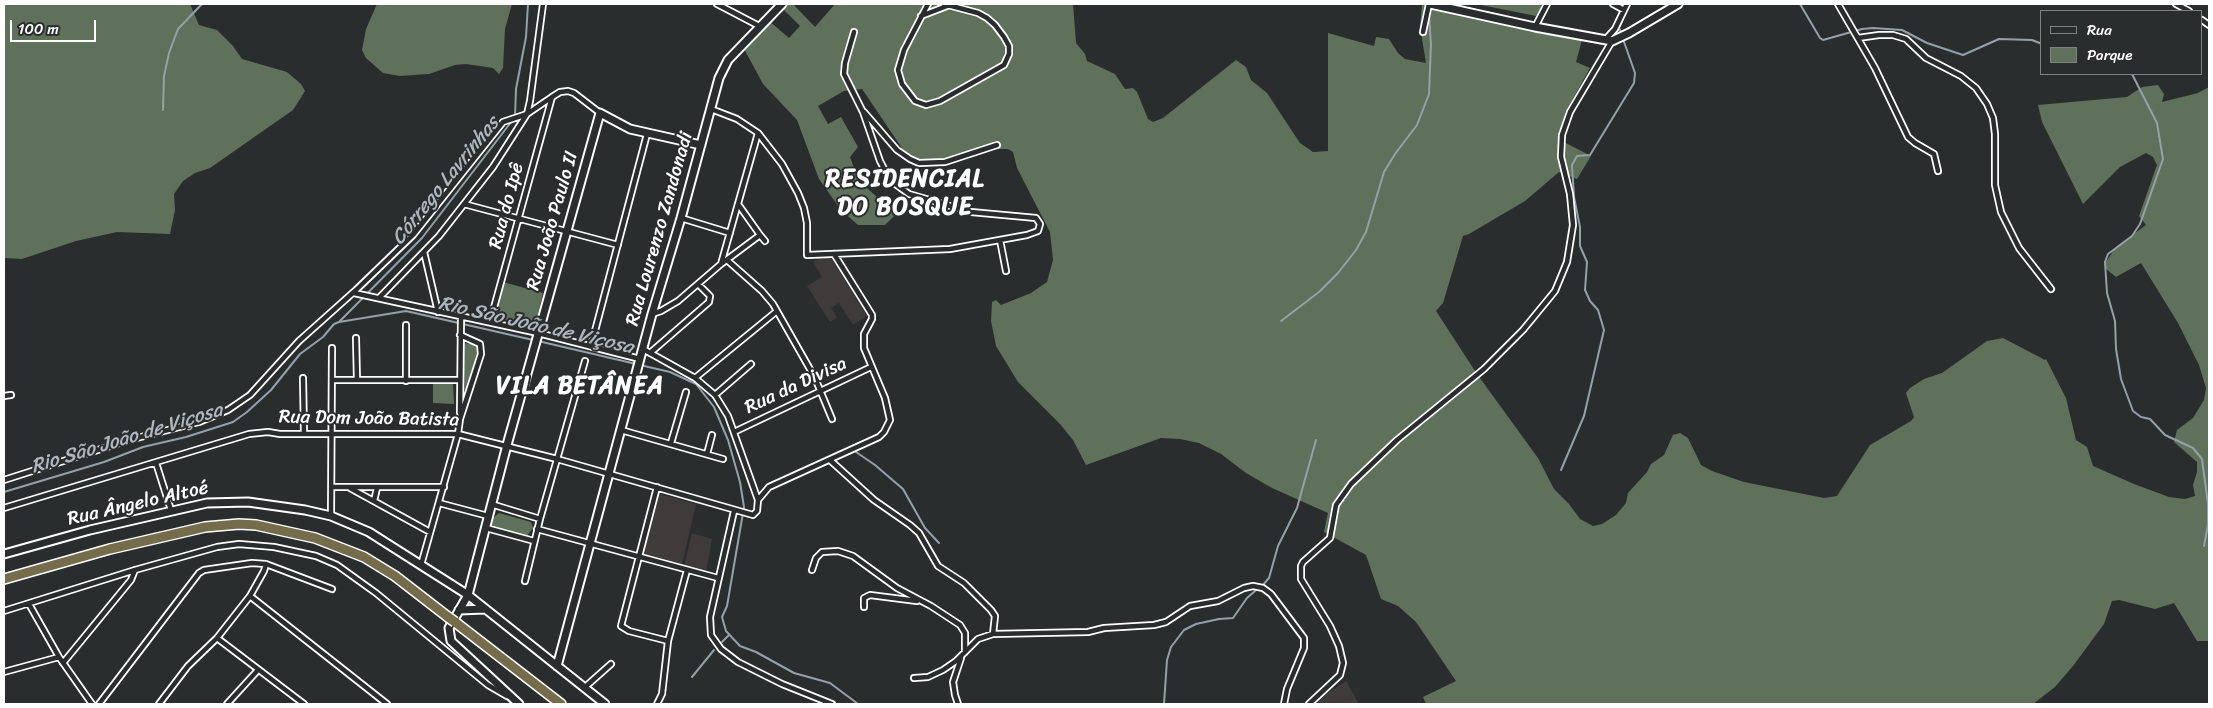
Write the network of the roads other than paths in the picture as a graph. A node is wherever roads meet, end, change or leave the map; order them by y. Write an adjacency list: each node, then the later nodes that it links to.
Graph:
1 (543, 4): 26 (street)
2 (717, 4): 16 (street)
3 (782, 4): 16 (street, Rua Lourenzo Zandonadi)
4 (928, 4): 15 (street)
5 (1430, 4): 17 (street); 19 (street)
6 (1547, 4): 17 (street)
7 (1613, 4): 13 (street)
8 (1627, 4): 13 (street)
9 (1678, 4): 21 (street)
10 (1838, 4): 20 (street)
11 (2176, 4): 14 (street)
12 (945, 5): 15 (street); 15 (street)
13 (1624, 10): 21 (street)
14 (2187, 10)
15 (921, 16)
16 (761, 26): 23 (street, Rua Lourenzo Zandonadi)
17 (1535, 27): 21 (street)
18 (854, 32): 24 (street)
19 (1423, 32)
20 (1858, 38): 31 (street); 48 (street)
21 (1608, 40): 162 (street)
22 (552, 96): 25 (street); 26 (street); 35 (street, Rua do Ipê)
23 (711, 109): 27 (street); 30 (street, Rua Lourenzo Zandonadi)
24 (863, 112): 29 (street); 39 (street)
25 (600, 113): 28 (street); 36 (street, Rua João Paulo II)
26 (527, 114): 32 (street); 49 (street)
27 (758, 133): 33 (street); 43 (street)
28 (647, 134): 30 (street); 41 (street)
29 (997, 144)
30 (701, 145): 34 (street, Rua Lourenzo Zandonadi)
31 (1938, 171)
32 (464, 204): 35 (street); 42 (street)
33 (738, 204): 37 (street); 38 (street)
34 (681, 218): 37 (street); 53 (street, Rua Lourenzo Zandonadi)
35 (518, 220): 36 (street); 55 (street, Rua do Ipê)
36 (566, 232): 41 (street); 58 (street, Rua João Paulo II)
37 (730, 232): 45 (street)
38 (760, 235): 40 (street); 44 (street)
39 (1000, 240): 43 (street); 46 (street)
40 (766, 242)
41 (618, 245): 60 (street)
42 (424, 252): 50 (street); 52 (street)
43 (834, 254): 67 (street)
44 (727, 260): 45 (street); 51 (street)
45 (722, 264): 47 (street)
46 (1006, 271)
47 (699, 285): 53 (street); 63 (street)
48 (2051, 289)
49 (354, 292): 50 (street); 95 (street)
50 (379, 298): 52 (street)
51 (777, 311): 69 (street); 74 (street)
52 (438, 312): 54 (street)
53 (652, 314): 62 (street, Rua Lourenzo Zandonadi)
54 (460, 319): 55 (street); 57 (street)
55 (490, 322): 58 (street)
56 (406, 325): 73 (street)
57 (460, 335): 72 (street); 79 (street)
58 (537, 336): 60 (street); 88 (street, Rua João Paulo II)
59 (356, 338): 71 (street)
60 (590, 346): 65 (street)
61 (332, 348): 70 (street)
62 (643, 349): 63 (street); 65 (street, Rua Lourenzo Zandonadi)
63 (650, 353): 69 (street)
64 (585, 361): 90 (street)
65 (640, 361): 81 (street, Rua Lourenzo Zandonadi)
66 (751, 364): 77 (street)
67 (871, 367): 74 (street, Rua da Divisa); 92 (street)
68 (303, 378): 83 (street)
69 (695, 378): 77 (street)
70 (332, 380): 71 (street); 84 (street)
71 (357, 380): 73 (street)
72 (460, 380): 73 (street); 79 (street)
73 (406, 381)
74 (821, 391): 80 (street); 82 (street, Rua da Divisa)
75 (686, 392): 87 (street)
76 (11, 395): 78 (street)
77 (715, 395): 82 (street)
78 (4, 396)
79 (460, 419): 85 (street)
80 (832, 419)
81 (621, 430): 87 (street); 94 (street, Rua Lourenzo Zandonadi)
82 (734, 432): 101 (street)
83 (304, 434): 84 (street, Rua Dom João Batista); 93 (street, Rua Dom João Batista)
84 (331, 434): 85 (street, Rua Dom João Batista); 96 (street)
85 (458, 434): 88 (street, Rua Dom João Batista); 98 (street)
86 (712, 435): 89 (street)
87 (671, 443): 89 (street)
88 (507, 445): 90 (street, Rua Dom João Batista); 104 (street, Rua João Paulo II)
89 (707, 454): 91 (street)
90 (557, 458): 94 (street, Rua Dom João Batista); 110 (street)
91 (723, 459)
92 (831, 461): 101 (street); 137 (street)
93 (156, 463): 105 (street, Rua Dom João Batista); 106 (street)
94 (609, 474): 99 (street, Rua Dom João Batista); 115 (street, Rua Lourenzo Zandonadi)
95 (4, 480)
96 (332, 486): 97 (street); 108 (street)
97 (348, 487): 100 (street); 102 (street)
98 (444, 487): 100 (street); 103 (street)
99 (657, 487): 107 (street, Rua Dom João Batista); 117 (street)
100 (377, 488): 102 (street)
101 (758, 500): 107 (street, Rua Dom João Batista)
102 (374, 501): 113 (street)
103 (439, 504): 109 (street); 113 (street)
104 (491, 504): 109 (street, Rua João Paulo II); 110 (street)
105 (4, 508)
106 (171, 510): 108 (street, Rua Ângelo Altoé); 116 (street, Rua Ângelo Altoé)
107 (734, 511): 123 (street)
108 (331, 516): 119 (street, Rua Ângelo Altoé)
109 (488, 516): 111 (street, Rua João Paulo II)
110 (540, 519): 112 (street)
111 (486, 528): 114 (street); 128 (street, Rua João Paulo II)
112 (537, 529): 114 (street); 115 (street)
113 (430, 532): 119 (street)
114 (534, 541): 125 (street)
115 (589, 542): 117 (street); 144 (street, Rua Lourenzo Zandonadi)
116 (4, 554)
117 (639, 556): 121 (street); 139 (street)
118 (266, 564): 127 (street); 129 (street); 151 (street)
119 (421, 564): 126 (street, Rua Ângelo Altoé)
120 (135, 570): 131 (street); 142 (street); 149 (street)
121 (687, 570): 123 (street); 139 (street)
122 (812, 570): 130 (street)
123 (718, 578): 159 (street)
124 (4, 579): 136 (highway)
125 (525, 582)
126 (454, 586): 128 (street, Rua Ângelo Altoé); 133 (street)
127 (332, 589)
128 (468, 595): 133 (street, Rua João Paulo II); 134 (street, Rua Ângelo Altoé)
129 (250, 596): 138 (street); 155 (street)
130 (924, 602): 132 (street); 140 (street)
131 (29, 604): 135 (street); 141 (street)
132 (864, 607)
133 (460, 608): 134 (street); 136 (street, Rua João Paulo II)
134 (486, 609): 144 (street, Rua Ângelo Altoé)
135 (4, 611)
136 (451, 622): 149 (street); 156 (highway)
137 (993, 634): 140 (street); 161 (street)
138 (217, 638): 145 (street); 152 (street)
139 (668, 641): 158 (street)
140 (964, 653): 147 (street); 160 (street)
141 (59, 657): 142 (street); 146 (street)
142 (64, 663): 150 (street)
143 (611, 664): 148 (street)
144 (557, 666): 148 (street, Rua Ângelo Altoé)
145 (258, 670): 153 (street); 154 (street)
146 (4, 672)
147 (914, 678)
148 (584, 688): 157 (street, Rua Ângelo Altoé)
149 (516, 702)
150 (92, 704)
151 (99, 704)
152 (159, 704)
153 (227, 704)
154 (304, 704)
155 (387, 704)
156 (561, 704)
157 (605, 704)
158 (658, 704)
159 (832, 704)
160 (958, 704)
161 (1284, 704)
162 (1309, 704)

